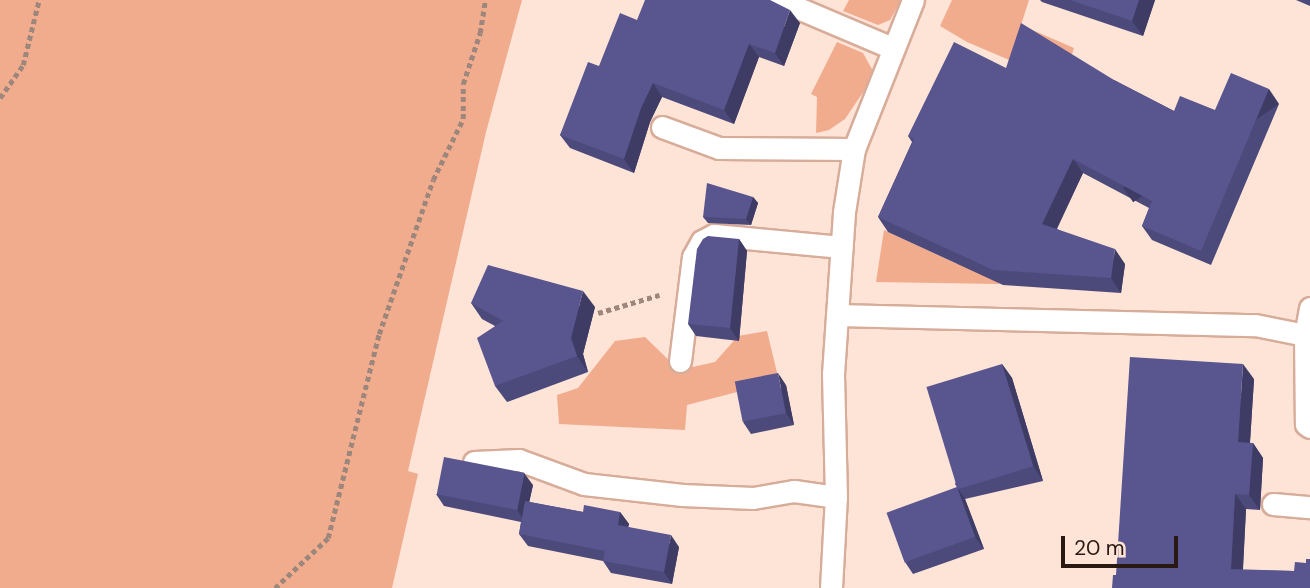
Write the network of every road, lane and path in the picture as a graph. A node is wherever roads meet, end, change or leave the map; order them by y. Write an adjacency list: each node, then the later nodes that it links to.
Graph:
1 (39, 0): 6 (path)
2 (485, 0): 21 (path)
3 (779, 0): 5 (lane)
4 (913, 0): 5 (lane)
5 (892, 48): 8 (lane)
6 (0, 98)
7 (662, 127): 8 (lane)
8 (855, 149): 9 (lane)
9 (841, 247): 10 (lane); 13 (lane)
10 (690, 285): 12 (path); 15 (lane)
11 (1310, 308): 14 (lane)
12 (598, 313)
13 (837, 314): 14 (lane); 18 (lane)
14 (1305, 335): 16 (lane)
15 (680, 361)
16 (1310, 427)
17 (474, 462): 18 (lane)
18 (836, 497): 22 (lane)
19 (1273, 504): 20 (lane)
20 (1310, 508)
21 (275, 588)
22 (831, 588)

